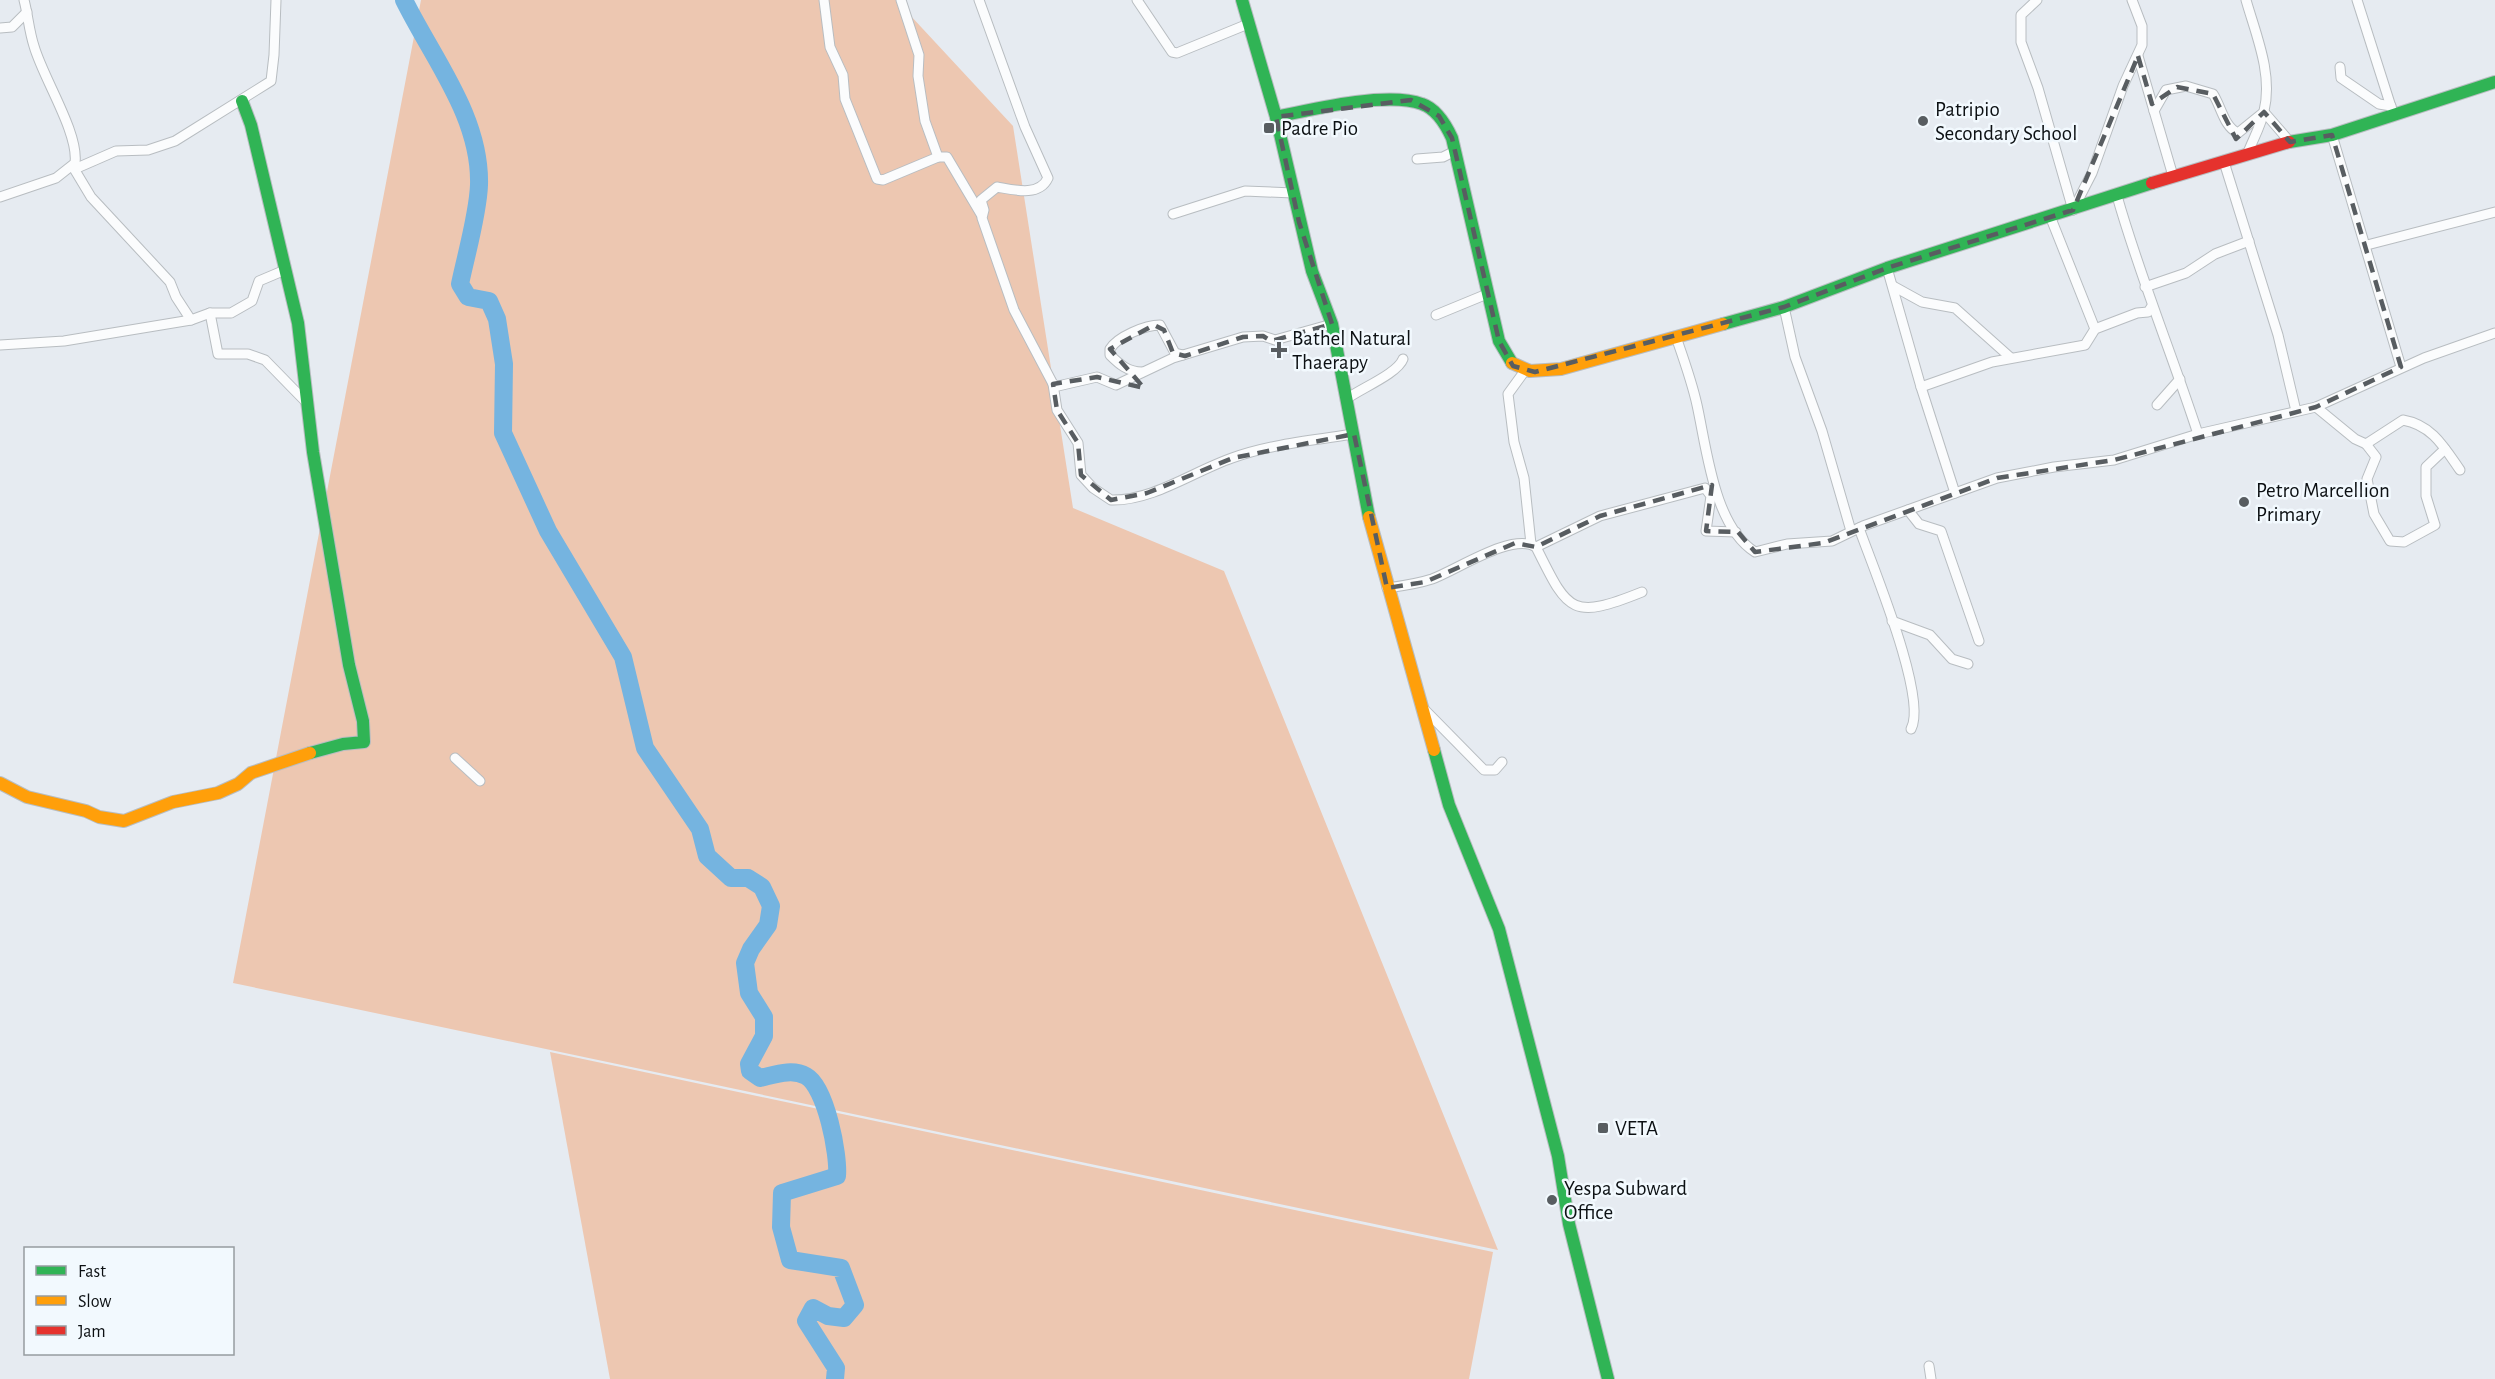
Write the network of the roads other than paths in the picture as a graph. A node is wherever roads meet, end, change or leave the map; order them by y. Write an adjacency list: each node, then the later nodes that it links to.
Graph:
1 (24, 0): 12 (street)
2 (276, 0): 18 (street)
3 (824, 0): 27 (street)
4 (901, 0): 27 (street)
5 (979, 0): 38 (street)
6 (1137, 0): 13 (street)
7 (1242, 0): 13 (street)
8 (2037, 0): 35 (street)
9 (2132, 0): 15 (street)
10 (2246, 0): 21 (street)
11 (2356, 0): 19 (street)
12 (27, 12): 14 (street); 30 (street)
13 (1248, 24): 22 (street)
14 (0, 28)
15 (2138, 56): 20 (street); 35 (street)
16 (2340, 67): 19 (street)
17 (2495, 82): 19 (street)
18 (243, 101): 30 (street); 43 (street)
19 (2392, 109): 23 (street)
20 (2154, 111): 21 (street); 31 (street)
21 (2264, 112): 24 (street); 26 (street)
22 (1276, 117): 25 (street); 32 (street)
23 (2332, 135): 24 (street); 41 (street)
24 (2290, 142): 26 (street)
25 (1455, 151): 28 (street); 46 (street)
26 (2247, 155): 29 (street)
27 (938, 157): 38 (street)
28 (1417, 159)
29 (2224, 162): 31 (street); 40 (street)
30 (75, 167): 34 (street); 51 (street)
31 (2173, 176): 33 (street)
32 (1293, 193): 37 (street); 52 (street)
33 (2117, 196): 35 (street); 45 (street)
34 (0, 197)
35 (2073, 210): 39 (street)
36 (2495, 212): 41 (street)
37 (1173, 214)
38 (982, 216): 64 (street)
39 (2050, 216): 42 (street); 53 (street)
40 (2249, 241): 45 (street); 70 (street)
41 (2367, 245): 60 (street)
42 (1887, 268): 44 (street); 48 (street)
43 (285, 270): 49 (street); 67 (street)
44 (1893, 286): 58 (street); 65 (street)
45 (2145, 287): 47 (street)
46 (1487, 294): 50 (street); 62 (street)
47 (2152, 306): 53 (street); 63 (street)
48 (1784, 307): 55 (street); 78 (street)
49 (210, 313): 51 (street); 67 (street)
50 (1436, 315)
51 (191, 320): 56 (street)
52 (1332, 324): 57 (street); 66 (street)
53 (2095, 329): 58 (street)
54 (2495, 333): 60 (street)
55 (1676, 338): 62 (street); 79 (street)
56 (0, 345)
57 (1185, 356): 61 (street); 61 (street)
58 (2011, 358): 65 (street)
59 (1403, 359): 66 (street)
60 (2402, 367): 69 (street)
61 (1144, 372): 64 (street)
62 (1524, 372): 80 (street)
63 (2180, 379): 68 (street); 72 (street)
64 (1053, 384): 71 (street)
65 (1921, 387): 76 (street)
66 (1348, 398): 71 (street)
67 (307, 403): 91 (street)
68 (2157, 405)
69 (2316, 406): 70 (street); 73 (street)
70 (2296, 411): 72 (street)
71 (1354, 434): 81 (street)
72 (2198, 434): 76 (street)
73 (2366, 444): 74 (street); 74 (street)
74 (2445, 448): 75 (street)
75 (2460, 470)
76 (1955, 493): 77 (street)
77 (1908, 510): 78 (street); 84 (street)
78 (1855, 529): 79 (street); 83 (street)
79 (1737, 532): 80 (street)
80 (1534, 545): 81 (street); 82 (street)
81 (1387, 588): 86 (street)
82 (1642, 592)
83 (1892, 621): 85 (street); 87 (street)
84 (1979, 641)
85 (1968, 664)
86 (1423, 708): 89 (street); 93 (street)
87 (1911, 729)
88 (455, 758): 90 (street)
89 (1502, 762)
90 (480, 781)
91 (0, 783)
92 (1929, 1365): 94 (street)
93 (1608, 1379)
94 (1931, 1379)

